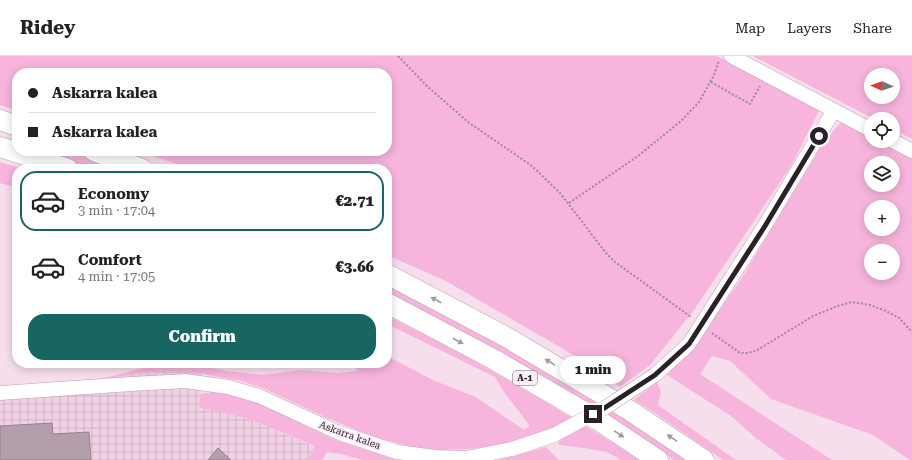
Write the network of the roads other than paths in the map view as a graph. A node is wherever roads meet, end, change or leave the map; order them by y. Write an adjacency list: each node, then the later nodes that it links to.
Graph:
1 (731, 56): 2 (street)
2 (834, 110): 5 (street); 16 (street, Askarra kalea, bridge)
3 (0, 120): 4 (highway)
4 (12, 124)
5 (864, 126)
6 (900, 145): 9 (street)
7 (0, 147): 8 (highway)
8 (12, 151)
9 (912, 151)
10 (28, 156): 12 (highway)
11 (107, 156): 13 (highway)
12 (53, 164)
13 (129, 164)
14 (392, 277): 18 (highway, A-1, one-way to 14)
15 (392, 306): 17 (highway, A-1, one-way to 17)
16 (0, 393)
17 (658, 460)
18 (704, 460)

